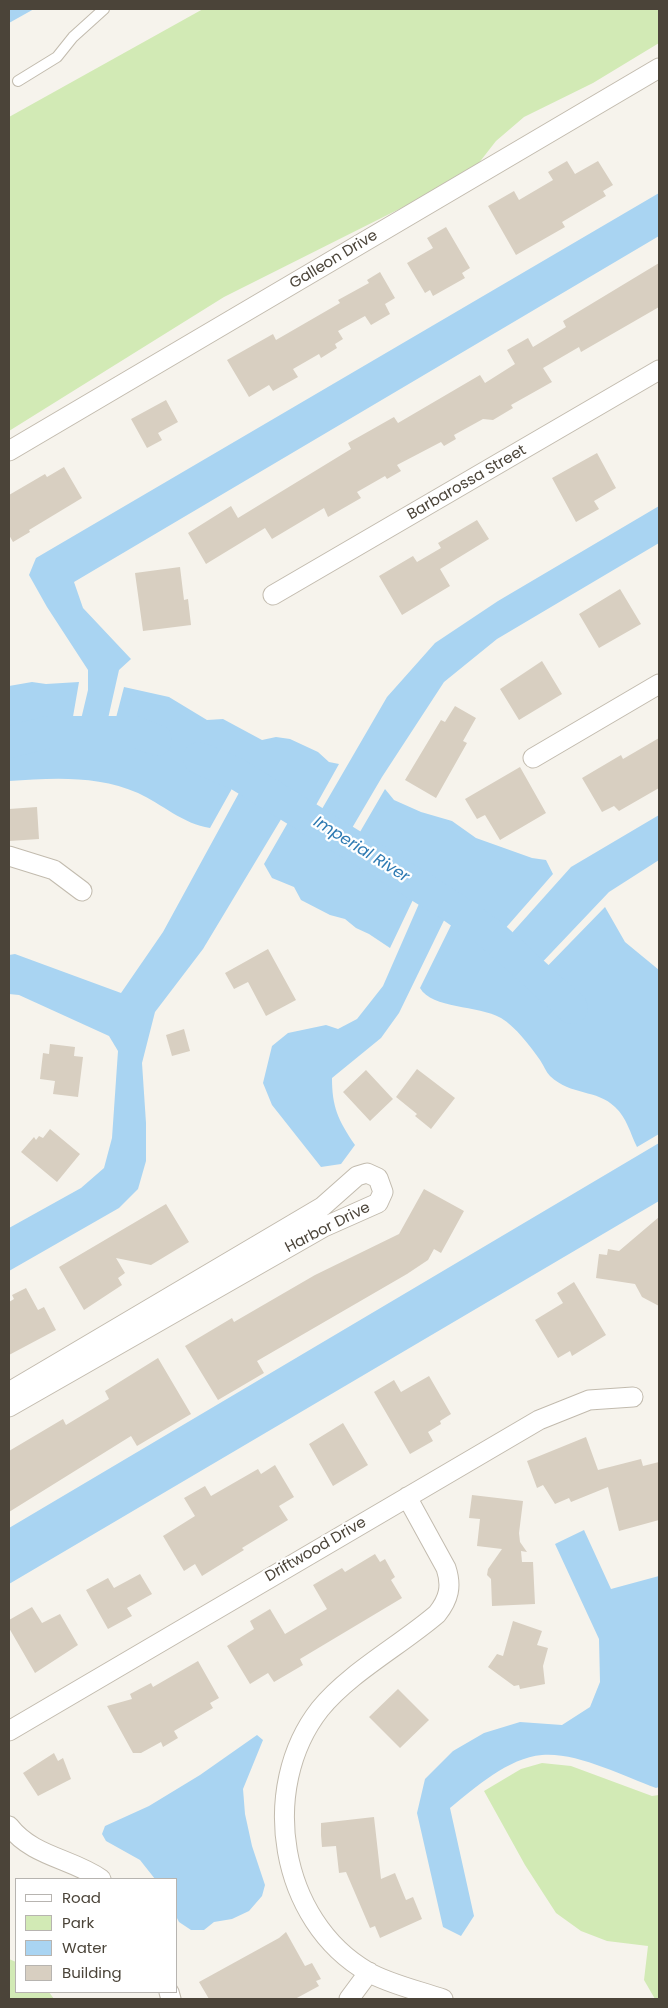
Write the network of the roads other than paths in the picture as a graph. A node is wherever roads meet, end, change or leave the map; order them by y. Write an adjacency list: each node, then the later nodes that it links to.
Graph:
1 (104, 9): 3 (lane)
2 (659, 68): 5 (street, Galleon Drive)
3 (18, 81)
4 (659, 370): 6 (street, Barbarossa Street)
5 (9, 450)
6 (273, 595)
7 (659, 684): 8 (street)
8 (533, 758)
9 (9, 856): 10 (street)
10 (82, 891)
11 (9, 1392): 13 (street, Harbor Drive)
12 (634, 1397): 14 (street, Driftwood Drive)
13 (9, 1407)
14 (407, 1497): 15 (street, Driftwood Drive); 18 (street)
15 (9, 1731)
16 (9, 1826): 17 (street)
17 (99, 1878)
18 (369, 1972): 19 (street); 20 (street)
19 (349, 1999)
20 (443, 1999)

